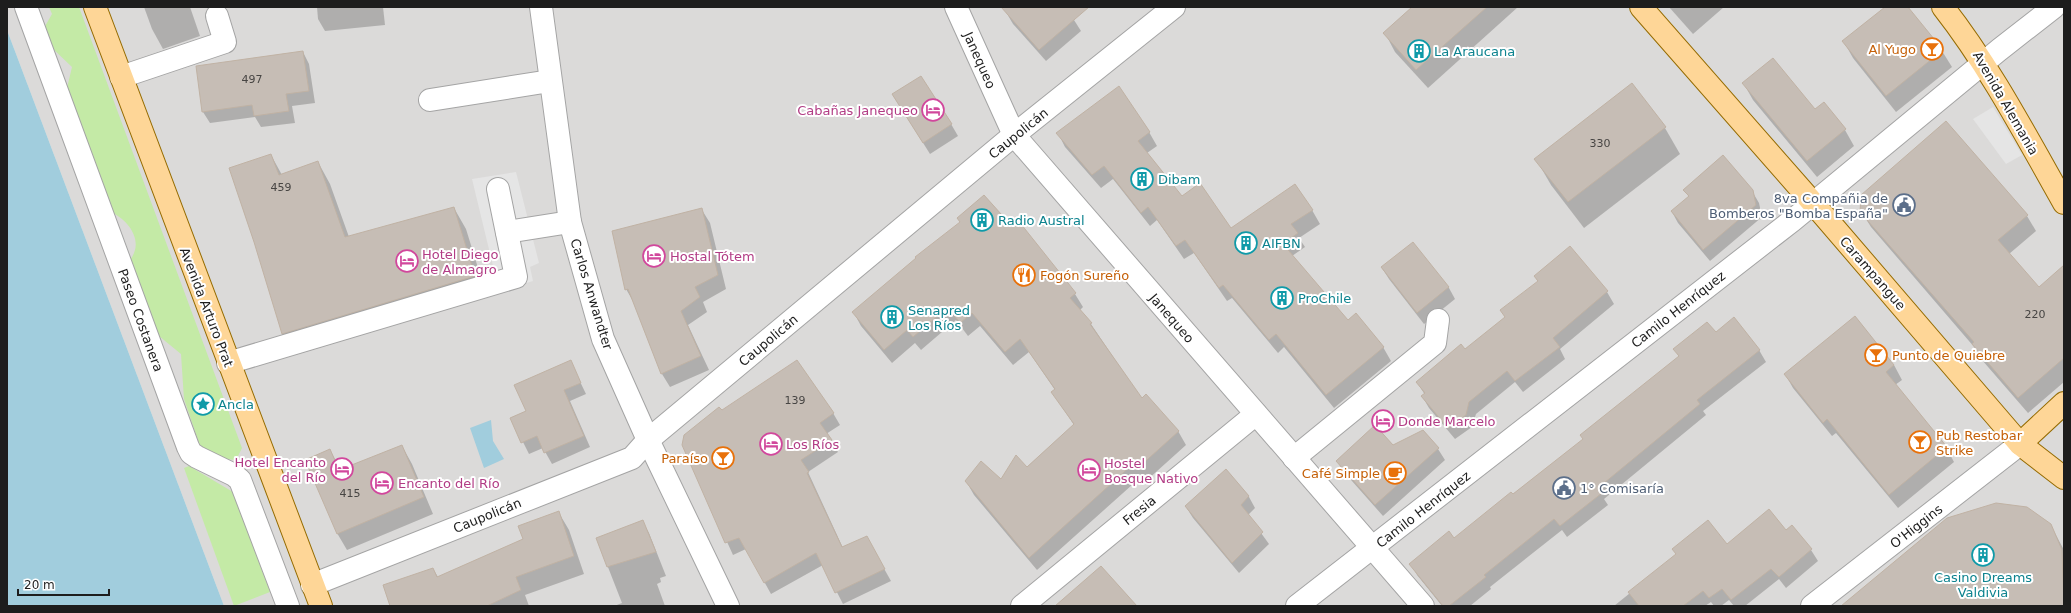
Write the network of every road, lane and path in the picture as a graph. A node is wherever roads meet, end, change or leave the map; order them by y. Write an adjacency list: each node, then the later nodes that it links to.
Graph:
1 (26, 7): 31 (street, Paseo Costanera)
2 (95, 7): 11 (main road, Avenida Arturo Prat)
3 (541, 7): 12 (street, Carlos Anwandter)
4 (956, 7): 14 (street, Janequeo)
5 (1174, 7): 14 (street, Caupolicán)
6 (1641, 7): 16 (main road, Carampangue)
7 (1943, 7): 10 (main road, Avenida Alemania)
8 (2054, 7): 10 (street, Camilo Henríquez)
9 (217, 16): 11 (street)
10 (1983, 63): 16 (street, Camilo Henríquez); 17 (main road, Avenida Alemania)
11 (121, 77): 21 (main road, Avenida Arturo Prat)
12 (550, 81): 13 (street); 18 (street, Carlos Anwandter)
13 (430, 100)
14 (1014, 135): 23 (street, Janequeo); 24 (street, Caupolicán)
15 (498, 189): 19 (street)
16 (1813, 203): 25 (main road, Carampangue); 29 (street, Camilo Henríquez)
17 (2064, 203)
18 (570, 222): 19 (street); 24 (street, Carlos Anwandter)
19 (507, 232): 21 (street)
20 (1438, 320): 26 (street)
21 (228, 363): 30 (main road, Avenida Arturo Prat)
22 (2064, 404): 25 (main road)
23 (1256, 414): 26 (street, Janequeo); 34 (street, Fresia)
24 (648, 440): 30 (street, Caupolicán); 33 (street, Carlos Anwandter)
25 (2020, 444): 27 (main road, Carampangue); 37 (street, O'Higgins)
26 (1294, 458): 29 (street, Janequeo)
27 (2059, 475): 28 (street)
28 (2064, 491)
29 (1372, 548): 35 (street, Camilo Henríquez); 36 (street, Janequeo)
30 (312, 585): 32 (main road, Avenida Arturo Prat)
31 (288, 606)
32 (321, 606)
33 (728, 606)
34 (1022, 606)
35 (1297, 606)
36 (1423, 606)
37 (1812, 606)

